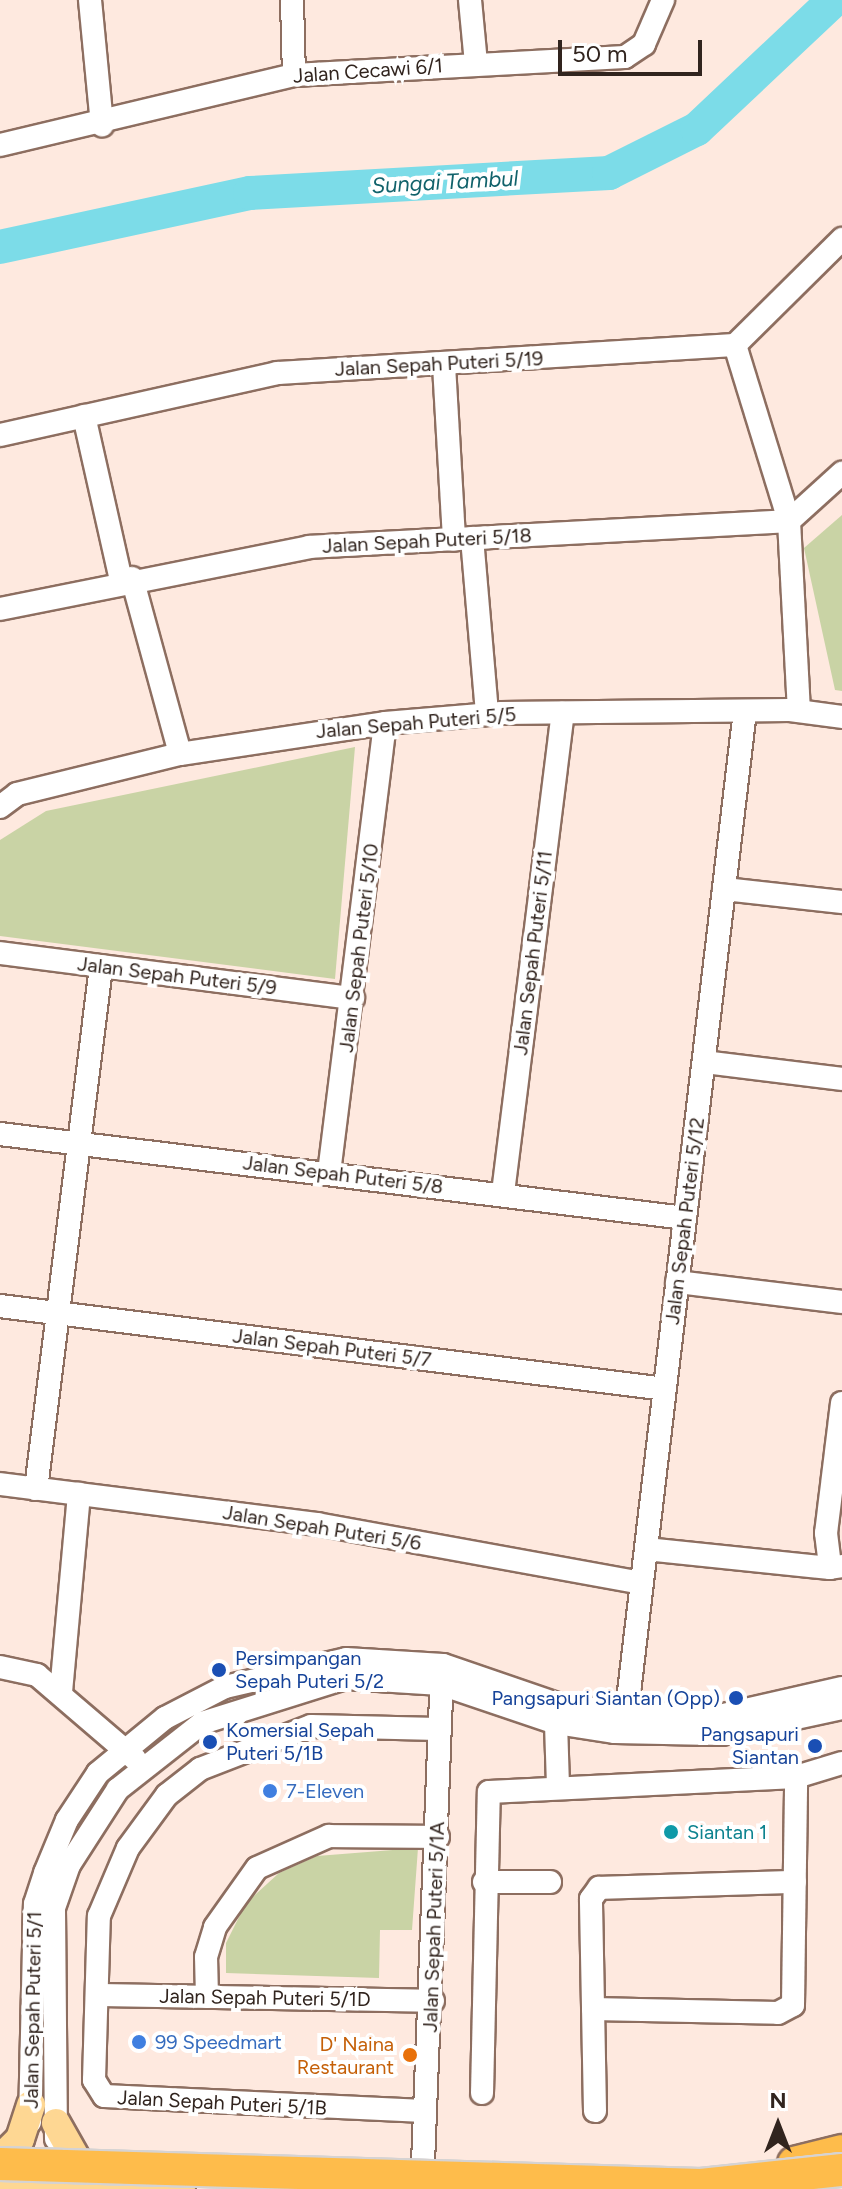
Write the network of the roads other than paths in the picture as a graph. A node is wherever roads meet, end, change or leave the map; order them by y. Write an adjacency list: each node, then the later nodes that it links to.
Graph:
1 (90, 0): 7 (street)
2 (292, 0): 6 (street)
3 (470, 0): 5 (street)
4 (663, 0): 5 (street, Jalan Cecawi 6/1)
5 (476, 64): 6 (street, Jalan Cecawi 6/1)
6 (294, 75): 7 (street, Jalan Cecawi 6/1)
7 (102, 125): 8 (street, Jalan Cecawi 6/1)
8 (0, 145)
9 (842, 239): 10 (street)
10 (735, 345): 11 (street, Jalan Sepah Puteri 5/19); 15 (street)
11 (444, 365): 12 (street, Jalan Sepah Puteri 5/19); 16 (street)
12 (84, 416): 13 (street, Jalan Sepah Puteri 5/19); 17 (street)
13 (0, 435)
14 (842, 473): 15 (street)
15 (789, 521): 16 (street, Jalan Sepah Puteri 5/18); 20 (street)
16 (463, 539): 17 (street, Jalan Sepah Puteri 5/18); 21 (street)
17 (127, 579): 18 (street, Jalan Sepah Puteri 5/18); 25 (street)
18 (0, 609)
19 (745, 711): 20 (street, Jalan Sepah Puteri 5/5); 22 (street, Jalan Sepah Puteri 5/5); 27 (street, Jalan Sepah Puteri 5/12)
20 (799, 711): 23 (street, Jalan Sepah Puteri 5/5)
21 (487, 713): 22 (street, Jalan Sepah Puteri 5/5); 24 (street, Jalan Sepah Puteri 5/5)
22 (563, 713): 37 (street, Jalan Sepah Puteri 5/11)
23 (842, 717)
24 (385, 723): 25 (street, Jalan Sepah Puteri 5/5); 31 (street, Jalan Sepah Puteri 5/10)
25 (180, 754): 26 (street, Jalan Sepah Puteri 5/5)
26 (0, 807)
27 (724, 889): 28 (street); 32 (street, Jalan Sepah Puteri 5/12)
28 (842, 902)
29 (0, 953): 30 (street, Jalan Sepah Puteri 5/9)
30 (101, 967): 31 (street, Jalan Sepah Puteri 5/9); 35 (street)
31 (353, 998): 36 (street, Jalan Sepah Puteri 5/10)
32 (704, 1062): 33 (street); 38 (street, Jalan Sepah Puteri 5/12)
33 (842, 1079)
34 (0, 1134): 35 (street, Jalan Sepah Puteri 5/8)
35 (79, 1143): 36 (street, Jalan Sepah Puteri 5/8); 42 (street)
36 (329, 1173): 37 (street, Jalan Sepah Puteri 5/8)
37 (503, 1193): 38 (street, Jalan Sepah Puteri 5/8)
38 (685, 1218): 39 (street, Jalan Sepah Puteri 5/12)
39 (677, 1282): 40 (street); 43 (street, Jalan Sepah Puteri 5/12)
40 (842, 1302)
41 (0, 1306): 42 (street, Jalan Sepah Puteri 5/7)
42 (58, 1313): 43 (street, Jalan Sepah Puteri 5/7); 46 (street)
43 (665, 1389): 48 (street, Jalan Sepah Puteri 5/12)
44 (842, 1403): 49 (street)
45 (0, 1484): 46 (street, Jalan Sepah Puteri 5/6)
46 (36, 1489): 47 (street, Jalan Sepah Puteri 5/6)
47 (79, 1494): 50 (street, Jalan Sepah Puteri 5/6); 54 (street)
48 (646, 1549): 49 (street); 50 (street, Jalan Sepah Puteri 5/12)
49 (836, 1567)
50 (642, 1583): 56 (street, Jalan Sepah Puteri 5/12)
51 (0, 1667): 54 (street)
52 (442, 1674): 56 (street, Jalan Sepah Puteri 5/1); 57 (street); 58 (street, Jalan Sepah Puteri 5/1A); 59 (street, Jalan Sepah Puteri 5/1); 61 (street)
53 (842, 1688): 56 (street, Jalan Sepah Puteri 5/1)
54 (61, 1692): 59 (street)
55 (842, 1708): 56 (street)
56 (625, 1722): 57 (street)
57 (556, 1723): 63 (street)
58 (438, 1729): 64 (street, Jalan Sepah Puteri 5/1A); 68 (street, Jalan Sepah Puteri 5/1B)
59 (124, 1750): 61 (street); 73 (street, Jalan Sepah Puteri 5/1)
60 (842, 1763): 62 (street)
61 (142, 1766): 76 (street)
62 (796, 1777): 63 (street); 67 (street)
63 (558, 1785): 65 (street)
64 (438, 1837): 69 (street); 70 (street, Jalan Sepah Puteri 5/1A)
65 (484, 1882): 66 (street); 72 (street)
66 (550, 1882)
67 (795, 1882): 71 (street); 71 (street)
68 (97, 1995): 69 (street, Jalan Sepah Puteri 5/1D); 74 (street, Jalan Sepah Puteri 5/1B)
69 (207, 1997): 70 (street, Jalan Sepah Puteri 5/1D)
70 (433, 2001): 74 (street, Jalan Sepah Puteri 5/1A)
71 (593, 2009): 75 (street)
72 (482, 2093)
73 (31, 2105): 78 (main road); 82 (street, Jalan Sepah Puteri 5/1)
74 (424, 2111): 85 (street, Jalan Sepah Puteri 5/1A)
75 (595, 2111)
76 (56, 2123): 82 (street); 84 (main road)
77 (842, 2154): 79 (highway)
78 (0, 2161): 80 (highway, bridge)
79 (794, 2163): 86 (main road)
80 (842, 2170)
81 (0, 2182): 82 (main road)
82 (43, 2186): 83 (main road)
83 (181, 2189)
84 (195, 2189)
85 (422, 2189)
86 (557, 2189)

